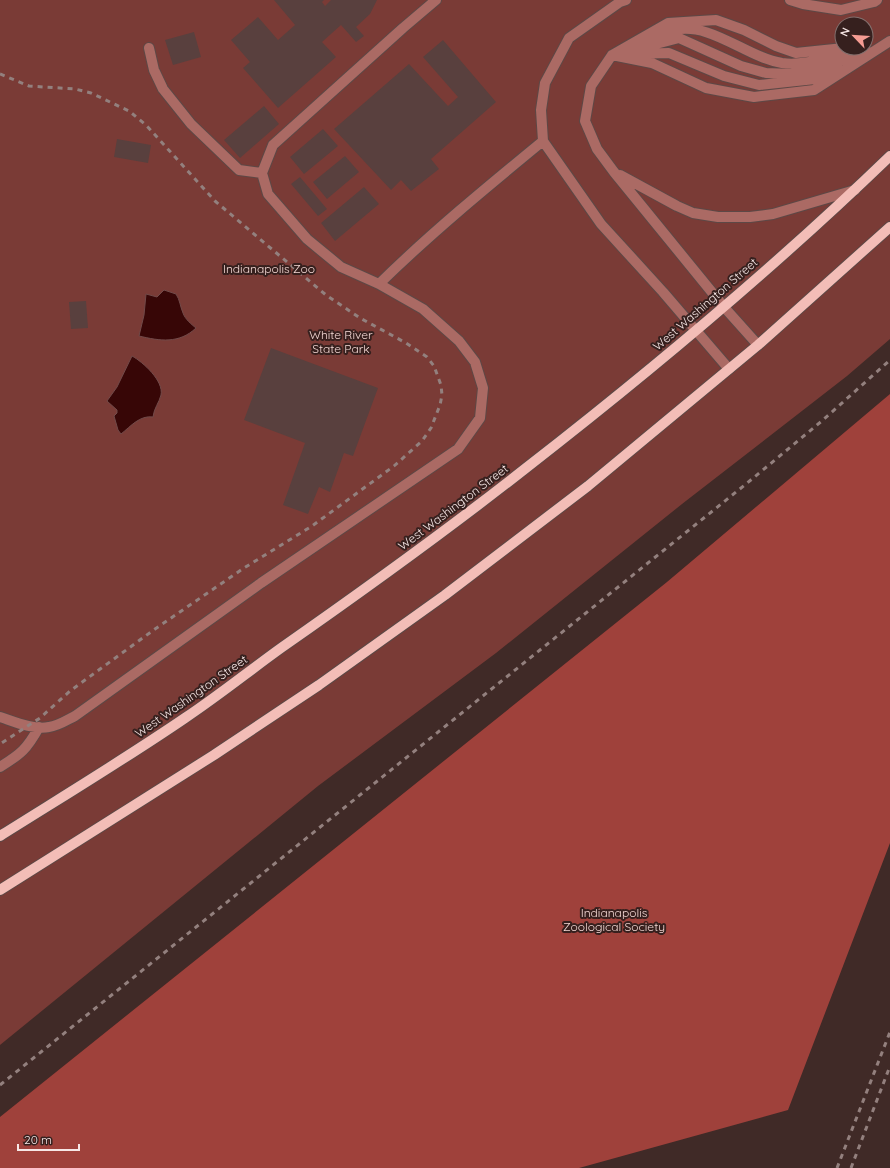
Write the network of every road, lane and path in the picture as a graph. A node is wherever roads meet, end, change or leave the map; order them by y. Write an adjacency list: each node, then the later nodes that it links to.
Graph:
1 (436, 0): 13 (lane)
2 (626, 0): 10 (lane)
3 (790, 0): 4 (lane)
4 (877, 0)
5 (888, 43): 6 (lane); 9 (lane); 9 (lane); 9 (lane); 9 (lane)
6 (874, 45)
7 (150, 48): 13 (lane)
8 (834, 49): 9 (lane)
9 (612, 55): 12 (lane)
10 (543, 141): 16 (lane); 18 (lane)
11 (890, 156): 14 (main road, West Washington Street)
12 (614, 172): 14 (lane); 17 (lane)
13 (262, 173): 16 (lane)
14 (855, 190): 17 (main road, West Washington Street)
15 (890, 227): 19 (main road)
16 (379, 284): 22 (lane)
17 (724, 307): 18 (main road, West Washington Street); 19 (lane)
18 (696, 331): 20 (lane); 24 (main road, West Washington Street)
19 (758, 345): 20 (main road)
20 (729, 369): 25 (main road)
21 (0, 717): 22 (lane)
22 (39, 727): 23 (lane)
23 (0, 767)
24 (0, 836)
25 (0, 890)

